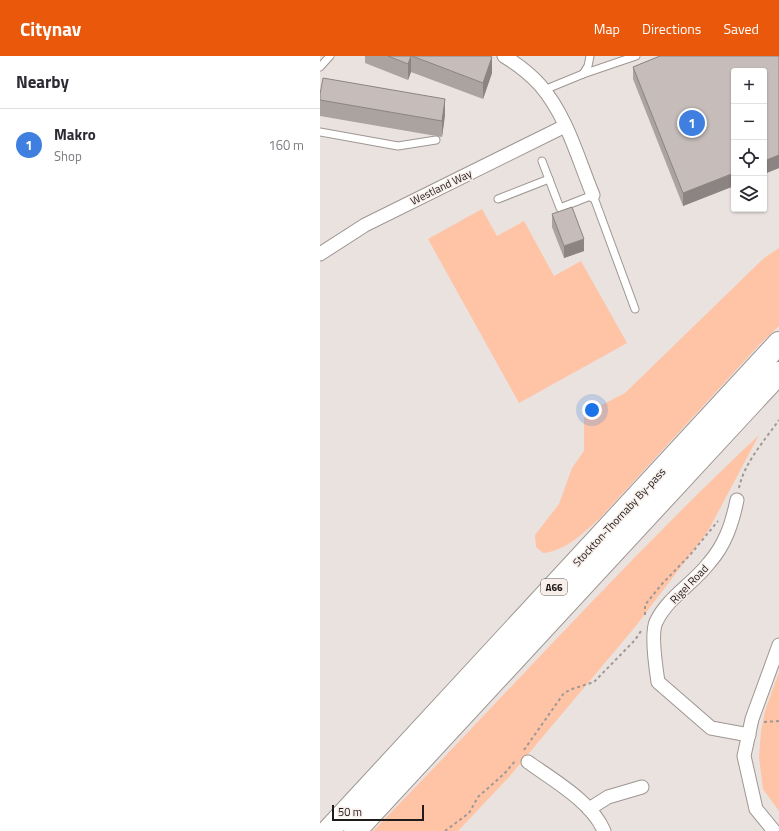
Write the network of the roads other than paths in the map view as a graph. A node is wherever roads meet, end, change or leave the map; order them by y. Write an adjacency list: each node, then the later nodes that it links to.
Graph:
1 (330, 56): 5 (lane)
2 (504, 56): 7 (street)
3 (590, 56): 6 (lane)
4 (636, 56): 6 (lane)
5 (320, 67)
6 (583, 74): 7 (lane)
7 (544, 90): 8 (street)
8 (565, 126): 13 (street); 15 (street, Westland Way)
9 (320, 132): 10 (lane)
10 (436, 140)
11 (542, 161): 12 (lane)
12 (549, 179): 13 (lane); 14 (lane)
13 (593, 196): 16 (lane)
14 (498, 199)
15 (320, 254)
16 (636, 309)
17 (779, 343): 25 (highway, Stockton-Thornaby By-pass / A66)
18 (779, 373): 26 (highway, Stockton-Thornaby By-pass / A66)
19 (737, 500): 21 (street, Rigel Road)
20 (779, 645): 21 (street)
21 (749, 736): 28 (street)
22 (523, 756): 24 (street)
23 (642, 787): 24 (street)
24 (588, 810): 27 (street)
25 (328, 831)
26 (355, 831)
27 (604, 831)
28 (774, 831)

